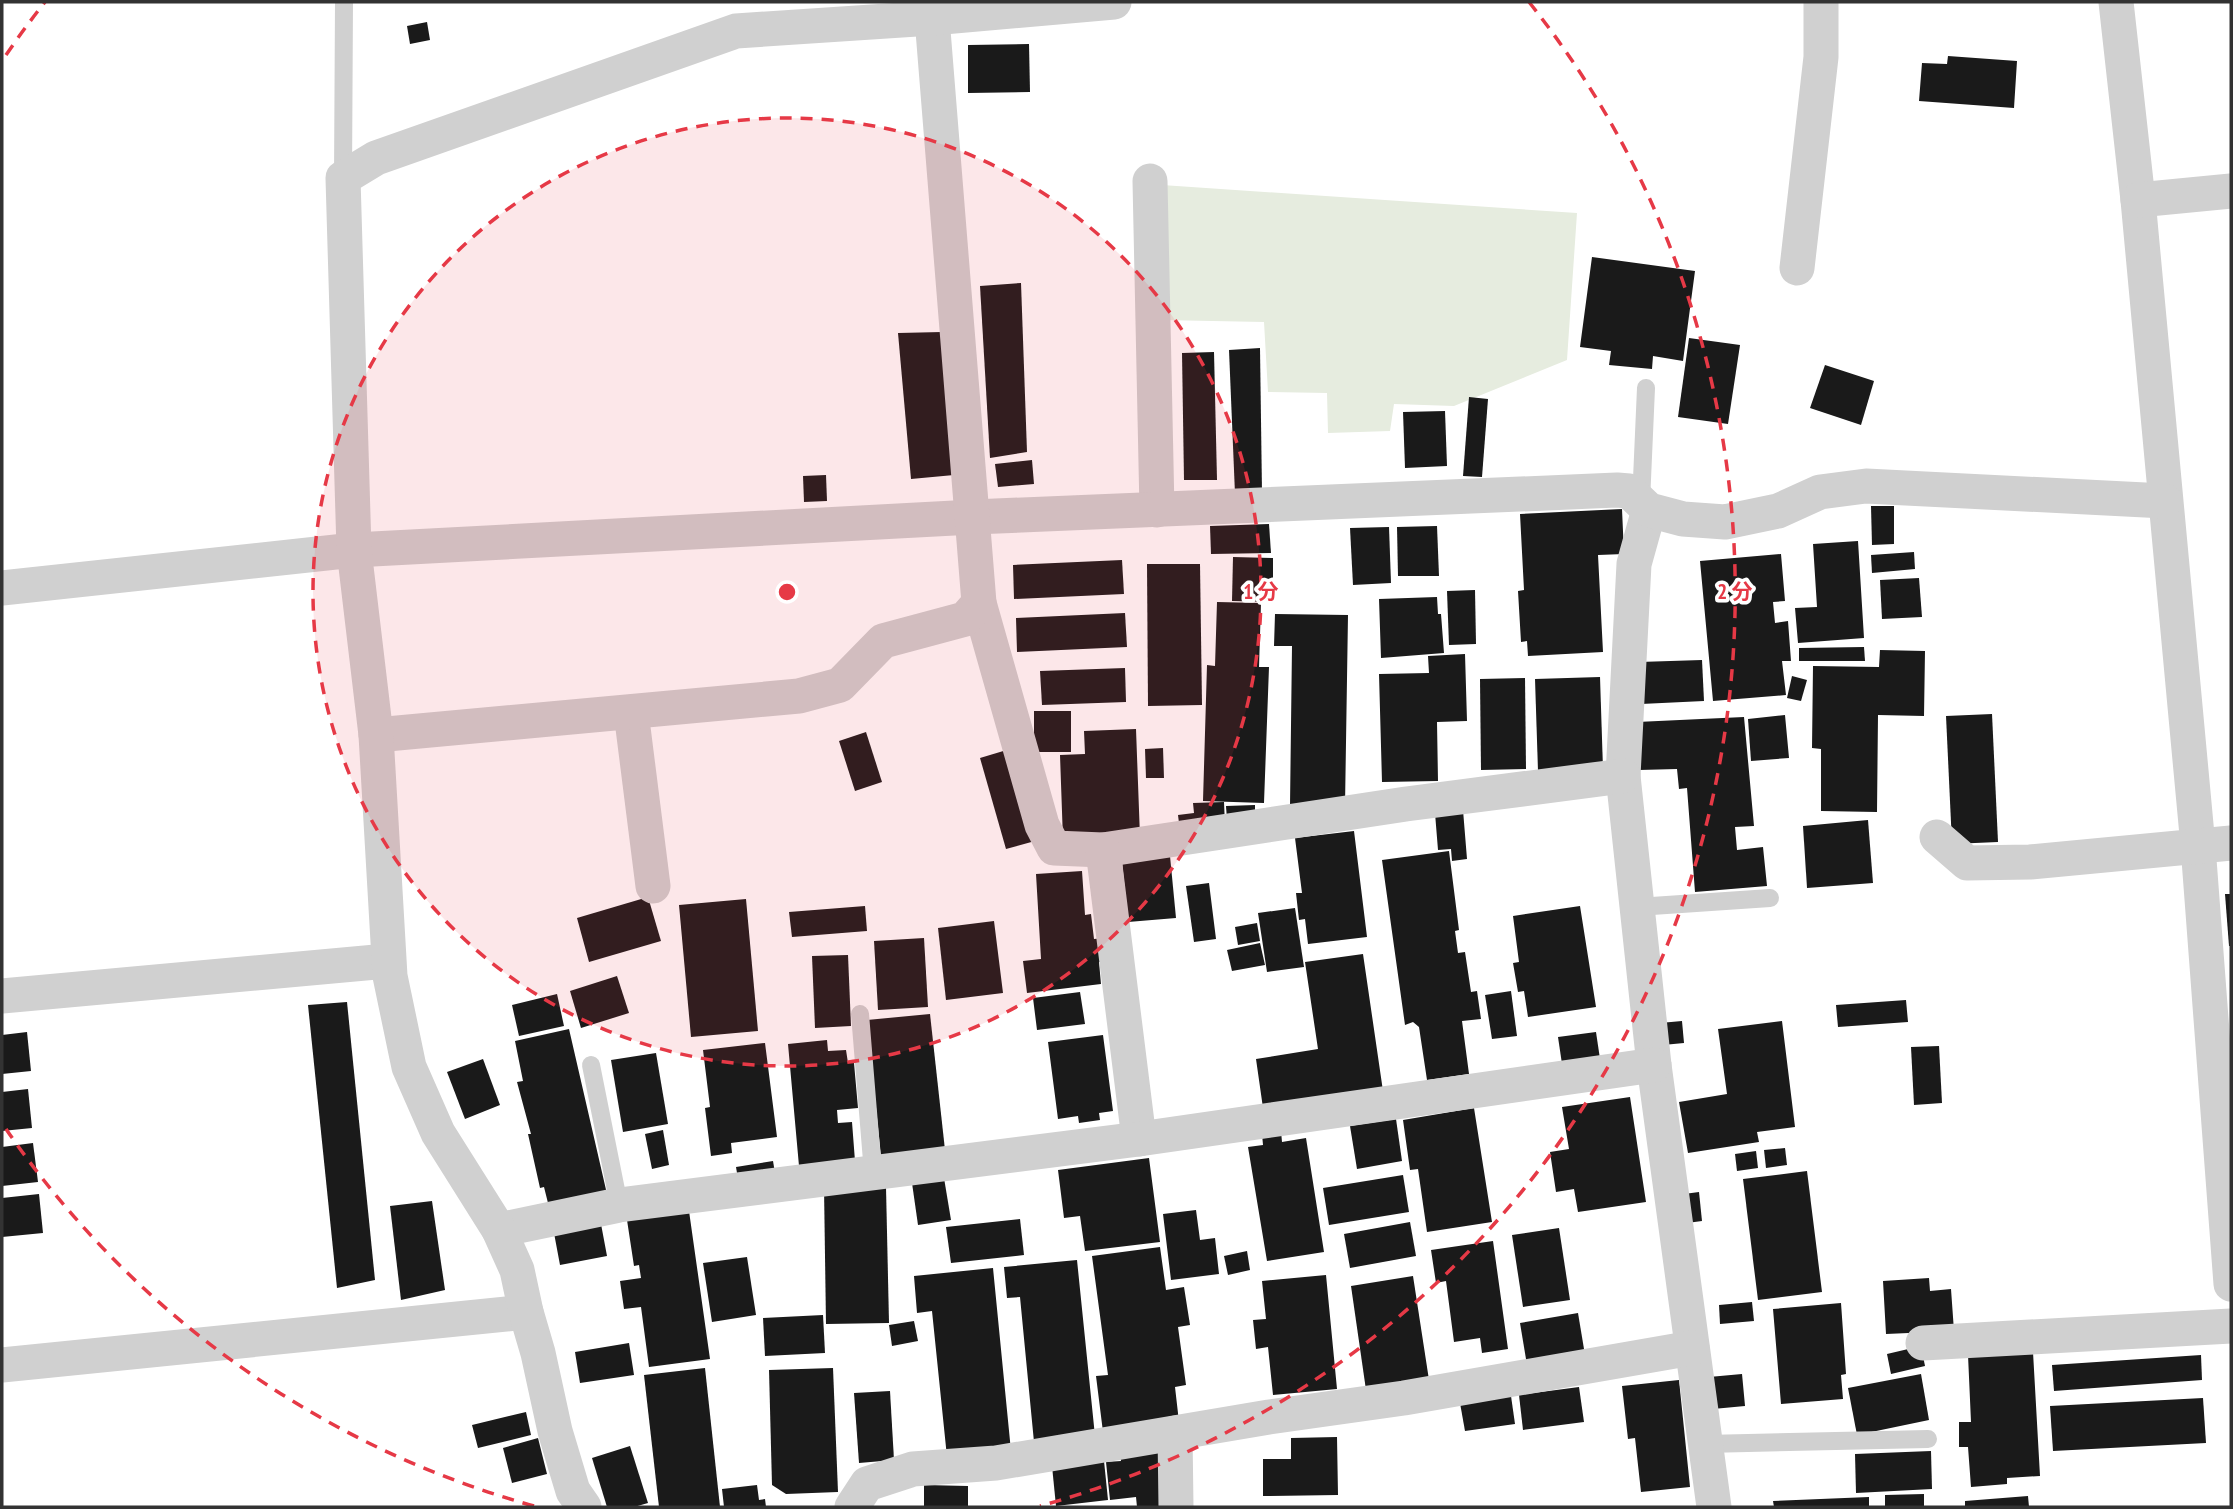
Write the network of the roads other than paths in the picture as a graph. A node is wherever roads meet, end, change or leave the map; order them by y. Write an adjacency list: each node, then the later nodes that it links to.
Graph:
1 (344, 2): 6 (lane)
2 (1114, 2): 5 (street)
3 (1821, 2): 10 (street)
4 (2116, 2): 9 (street)
5 (932, 18): 6 (street); 15 (street)
6 (343, 178): 16 (street)
7 (1150, 181): 14 (street)
8 (2231, 191): 9 (street)
9 (2138, 200): 12 (street)
10 (1797, 268)
11 (1646, 388): 13 (lane)
12 (2165, 501): 13 (street); 23 (street)
13 (1645, 506): 14 (street); 21 (street)
14 (1157, 510): 15 (street)
15 (972, 517): 16 (street); 18 (street)
16 (354, 550): 17 (street); 20 (street)
17 (2, 588)
18 (979, 603): 19 (street); 24 (street)
19 (631, 712): 20 (street); 25 (street)
20 (376, 735): 28 (street)
21 (1623, 776): 24 (street); 27 (street)
22 (1937, 837): 23 (street)
23 (2215, 845): 37 (street)
24 (1103, 850): 33 (street)
25 (653, 886)
26 (1770, 898): 27 (lane)
27 (1637, 907): 32 (street)
28 (387, 961): 29 (street); 36 (street)
29 (2, 996)
30 (860, 1014): 34 (lane)
31 (591, 1065): 35 (lane)
32 (1654, 1065): 33 (street); 41 (street)
33 (1139, 1139): 34 (street)
34 (873, 1173): 35 (street)
35 (619, 1205): 36 (street)
36 (499, 1230): 38 (street)
37 (2231, 1274)
38 (526, 1312): 42 (street); 46 (street)
39 (2231, 1326): 40 (street)
40 (1923, 1343)
41 (1692, 1348): 43 (street); 45 (street)
42 (2, 1365)
43 (1175, 1433): 47 (street); 48 (street)
44 (1928, 1439): 45 (lane)
45 (1705, 1444): 49 (street)
46 (584, 1507)
47 (852, 1507)
48 (1176, 1507)
49 (1714, 1507)

